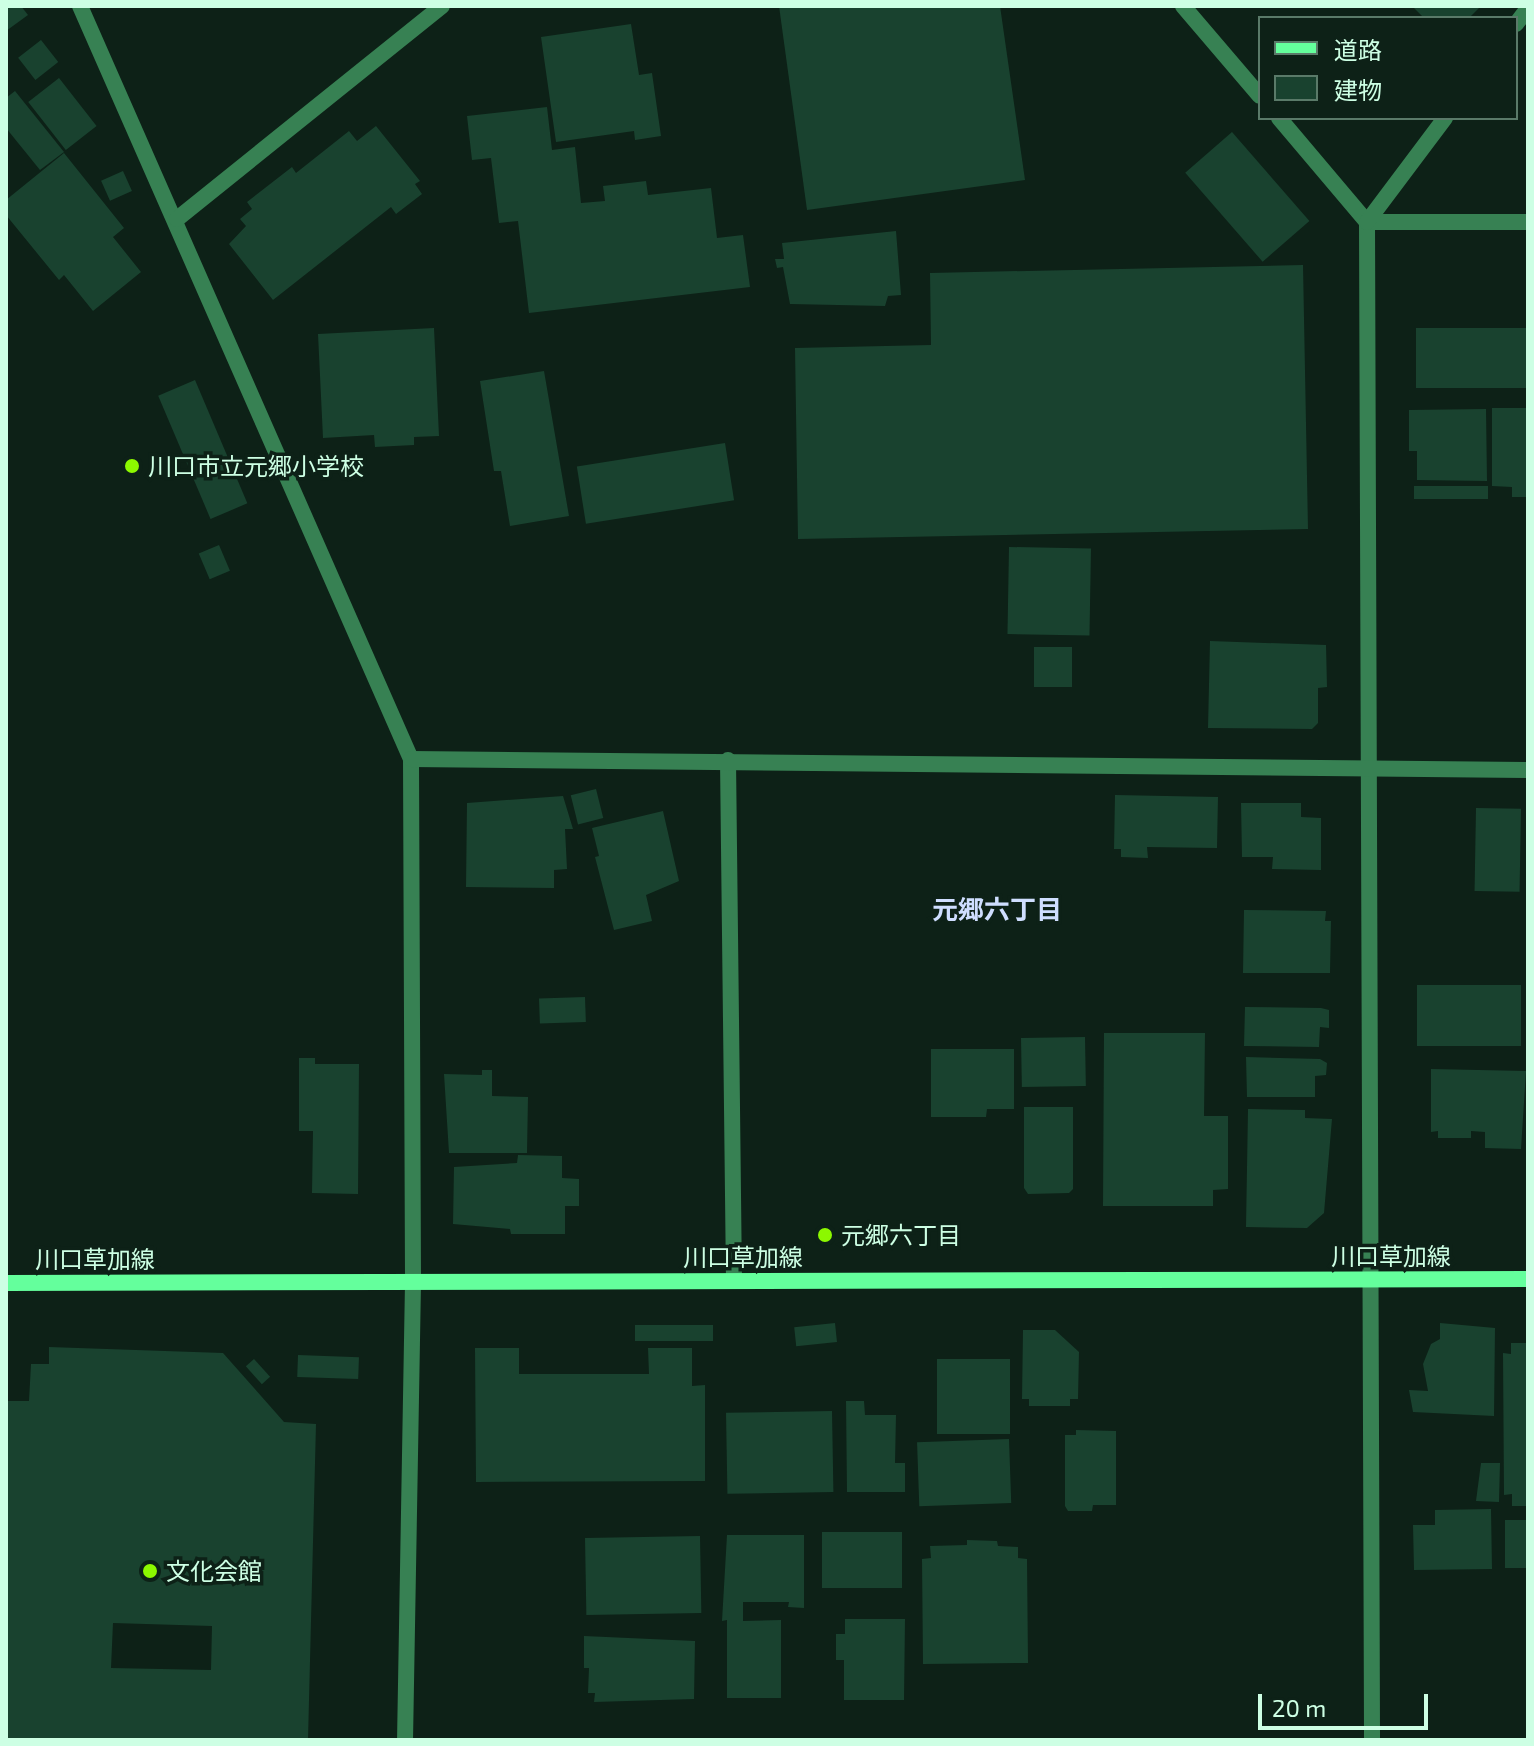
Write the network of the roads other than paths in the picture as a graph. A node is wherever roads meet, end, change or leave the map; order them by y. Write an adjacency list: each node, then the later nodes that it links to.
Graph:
1 (80, 6): 7 (street)
2 (442, 6): 7 (street)
3 (1183, 6): 4 (street)
4 (1258, 94)
5 (1281, 120): 8 (street)
6 (1444, 120): 8 (street)
7 (177, 219): 10 (street)
8 (1367, 222): 9 (street); 12 (street)
9 (1528, 222)
10 (411, 759): 11 (street); 18 (street)
11 (728, 760): 12 (street); 16 (street)
12 (1368, 770): 13 (street); 15 (street)
13 (1528, 770)
14 (1528, 1279): 15 (main road, 川口草加線)
15 (1372, 1280): 16 (main road, 川口草加線); 20 (street)
16 (734, 1281): 18 (main road, 川口草加線)
17 (6, 1283): 18 (main road, 川口草加線)
18 (413, 1283): 19 (street)
19 (405, 1740)
20 (1372, 1740)

